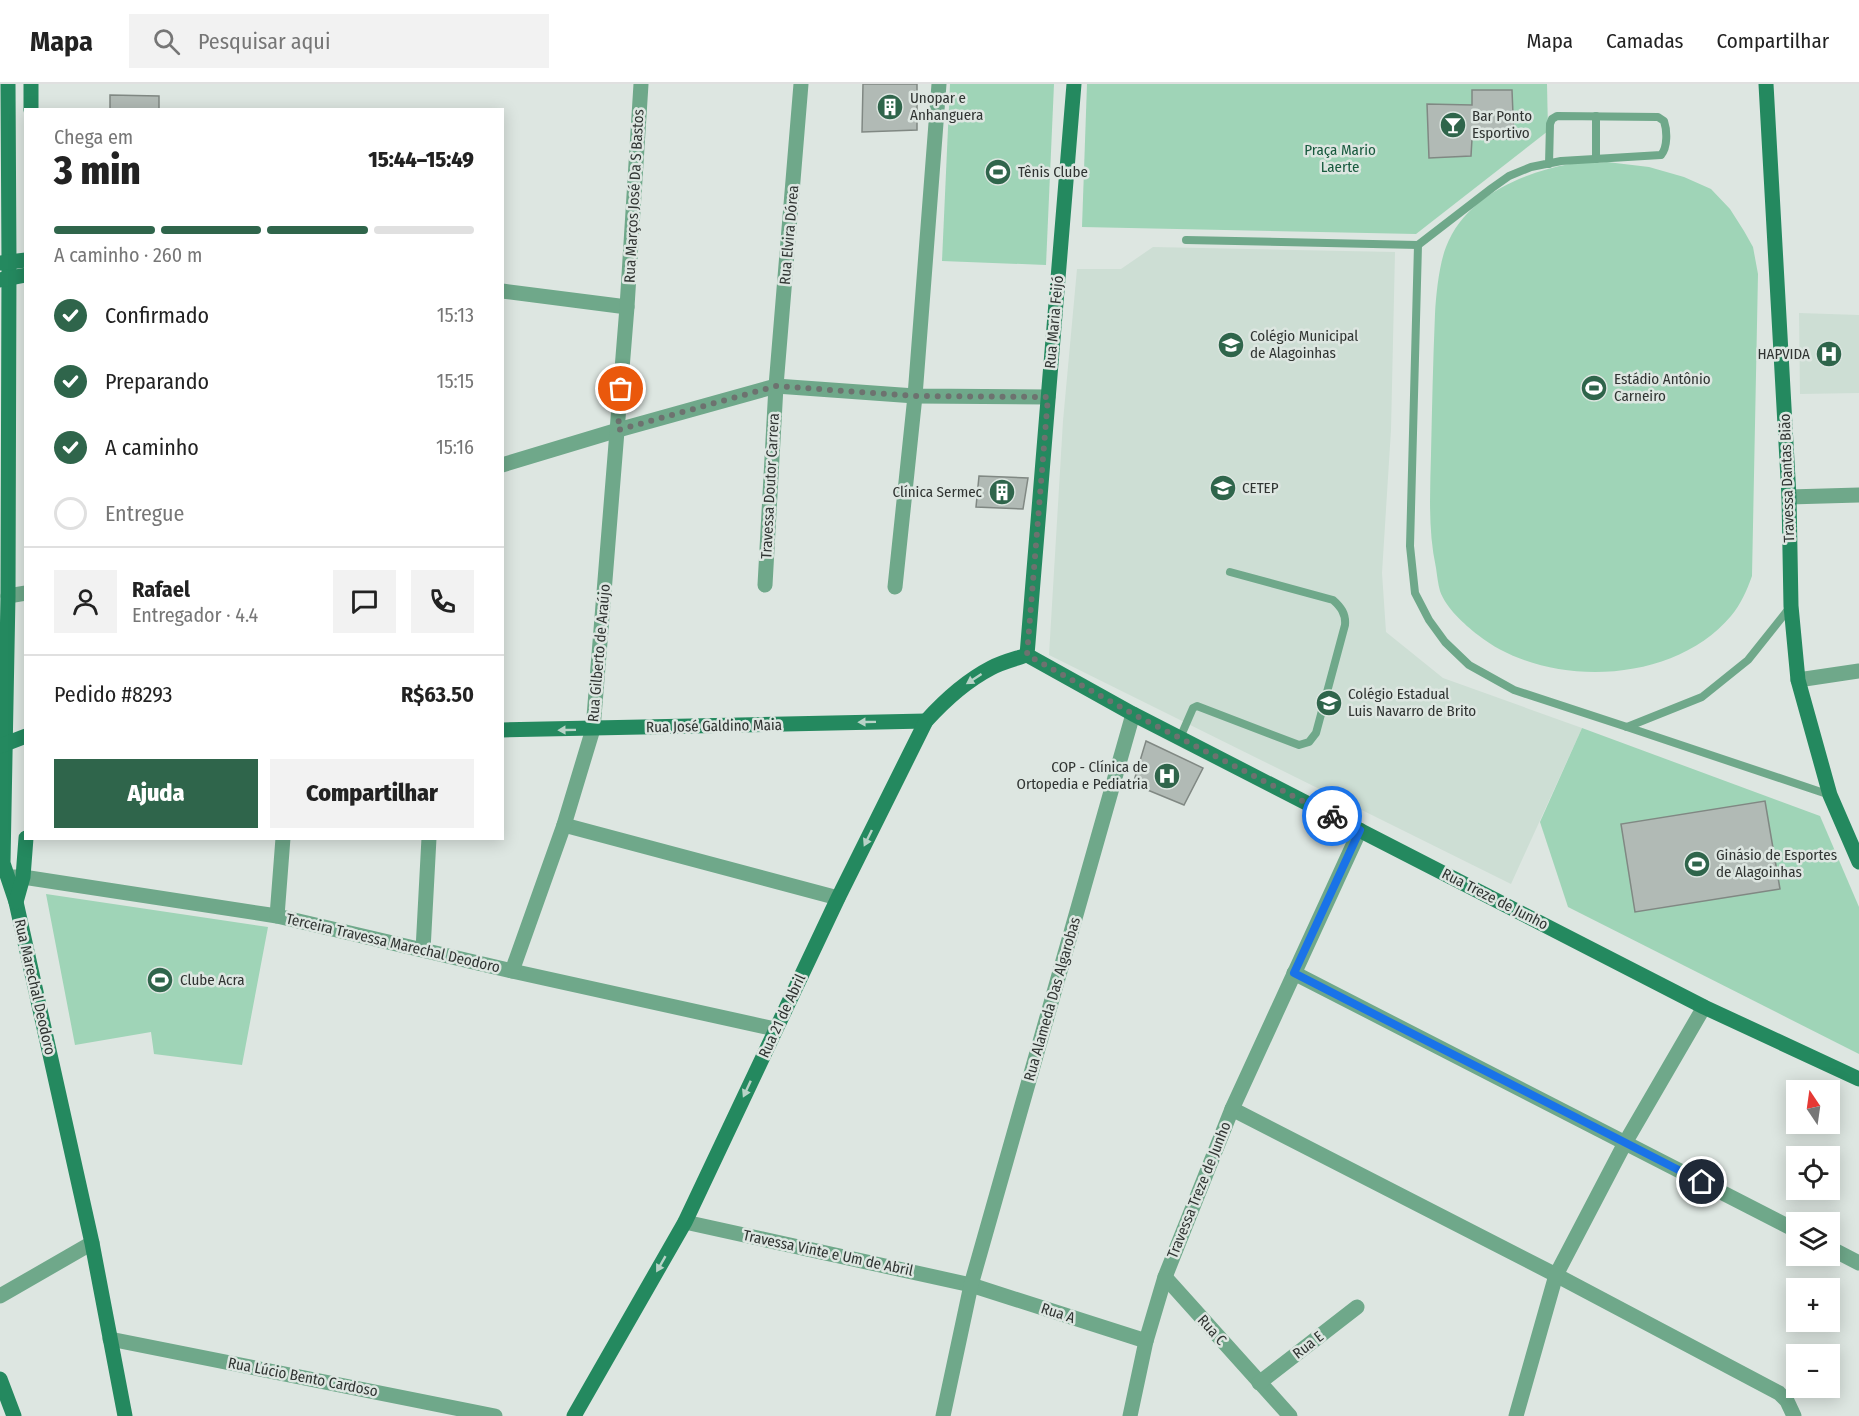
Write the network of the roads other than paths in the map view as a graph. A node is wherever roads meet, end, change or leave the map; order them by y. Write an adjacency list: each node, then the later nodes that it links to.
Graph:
1 (8, 84): 15 (street)
2 (31, 84): 8 (street)
3 (641, 84): 19 (street, Rua Marços José Da S Bastos)
4 (801, 84): 20 (street, Rua Elvira Dórea)
5 (939, 84): 21 (street)
6 (1074, 84): 22 (street, Rua Maria Feijó)
7 (1766, 84): 26 (street, Travessa Dantas Bião)
8 (31, 108)
9 (1596, 116): 10 (lane); 10 (lane); 11 (lane)
10 (1596, 159): 11 (lane)
11 (1549, 164): 13 (lane)
12 (1186, 240): 13 (lane)
13 (1418, 245): 38 (lane)
14 (24, 260): 15 (street)
15 (5, 262): 17 (street)
16 (24, 275): 17 (street)
17 (4, 279): 31 (street)
18 (504, 291): 19 (street)
19 (627, 307): 23 (street, Rua Marços José Da S Bastos)
20 (776, 386): 21 (street); 23 (street); 28 (street, Travessa Doutor Carrera)
21 (915, 396): 22 (street); 29 (street)
22 (1048, 397): 33 (street, Rua Maria Feijó)
23 (618, 430): 24 (street); 39 (street, Rua Gilberto de Araújo)
24 (504, 464)
25 (1859, 495): 26 (street)
26 (1789, 497): 32 (street, Travessa Dantas Bião)
27 (1230, 572): 42 (lane)
28 (765, 585)
29 (895, 587)
30 (24, 593): 31 (street)
31 (8, 597): 43 (street)
32 (1791, 606): 35 (street, Travessa Dantas Bião); 38 (lane)
33 (1027, 655): 36 (street); 37 (street, Rua 21 de Abril, one-way to 37)
34 (1859, 670): 35 (street)
35 (1798, 680): 44 (street, Travessa Dantas Bião)
36 (1133, 714): 42 (street, Rua Treze de Junho); 69 (street, Rua Alameda Das Algarobas)
37 (926, 721): 39 (street, Rua José Galdino Maia, one-way to 39); 52 (street, Rua 21 de Abril, one-way to 52)
38 (1626, 727): 44 (lane)
39 (593, 729): 40 (street, Rua José Galdino Maia, one-way to 40); 45 (street, Rua Gilberto de Araújo)
40 (504, 730)
41 (24, 737): 43 (street)
42 (1180, 738): 46 (street, Rua Treze de Junho)
43 (2, 745): 51 (street)
44 (1830, 795): 50 (street, Travessa Dantas Bião)
45 (564, 825): 52 (street); 55 (street, Rua Gilberto de Araújo)
46 (1360, 830): 56 (street, Travessa Treze de Junho); 57 (street, Rua Treze de Junho)
47 (25, 840): 51 (street)
48 (283, 840): 53 (street)
49 (429, 840): 54 (street)
50 (1858, 856)
51 (15, 877): 53 (street, Terceira Travessa Marechal Deodoro); 64 (street, Rua Marechal Deodoro)
52 (838, 898): 58 (street, Rua 21 de Abril)
53 (277, 916): 54 (street, Terceira Travessa Marechal Deodoro)
54 (423, 950): 55 (street, Terceira Travessa Marechal Deodoro)
55 (512, 971): 58 (street, Terceira Travessa Marechal Deodoro)
56 (1294, 973): 60 (street, Travessa Treze de Junho); 61 (street)
57 (1704, 1007): 59 (street, Rua Treze de Junho); 61 (street)
58 (775, 1029): 62 (street, Rua 21 de Abril, one-way to 62)
59 (1859, 1079)
60 (1232, 1109): 67 (street); 68 (street, Travessa Treze de Junho)
61 (1625, 1143): 63 (street); 67 (street)
62 (685, 1222): 69 (street, Travessa Vinte e Um de Abril); 79 (street, Rua 21 de Abril, one-way to 79)
63 (1786, 1225)
64 (92, 1243): 70 (street); 72 (street, Rua Marechal Deodoro)
65 (1840, 1253): 66 (street)
66 (1859, 1263)
67 (1556, 1275): 83 (street); 84 (street)
68 (1164, 1277): 73 (street, Travessa Treze de Junho); 75 (street, Rua C)
69 (971, 1285): 73 (street, Rua A); 80 (street, Rua Alameda Das Algarobas)
70 (0, 1296)
71 (1357, 1306): 75 (street, Rua E)
72 (110, 1339): 77 (street, Rua Marechal Deodoro); 78 (street, Rua Lúcio Bento Cardoso)
73 (1146, 1341): 81 (street, Travessa Treze de Junho)
74 (0, 1379): 76 (street)
75 (1260, 1383): 82 (street, Rua C)
76 (14, 1416)
77 (124, 1416)
78 (495, 1416)
79 (574, 1416)
80 (944, 1416)
81 (1130, 1416)
82 (1290, 1416)
83 (1516, 1416)
84 (1794, 1416)

